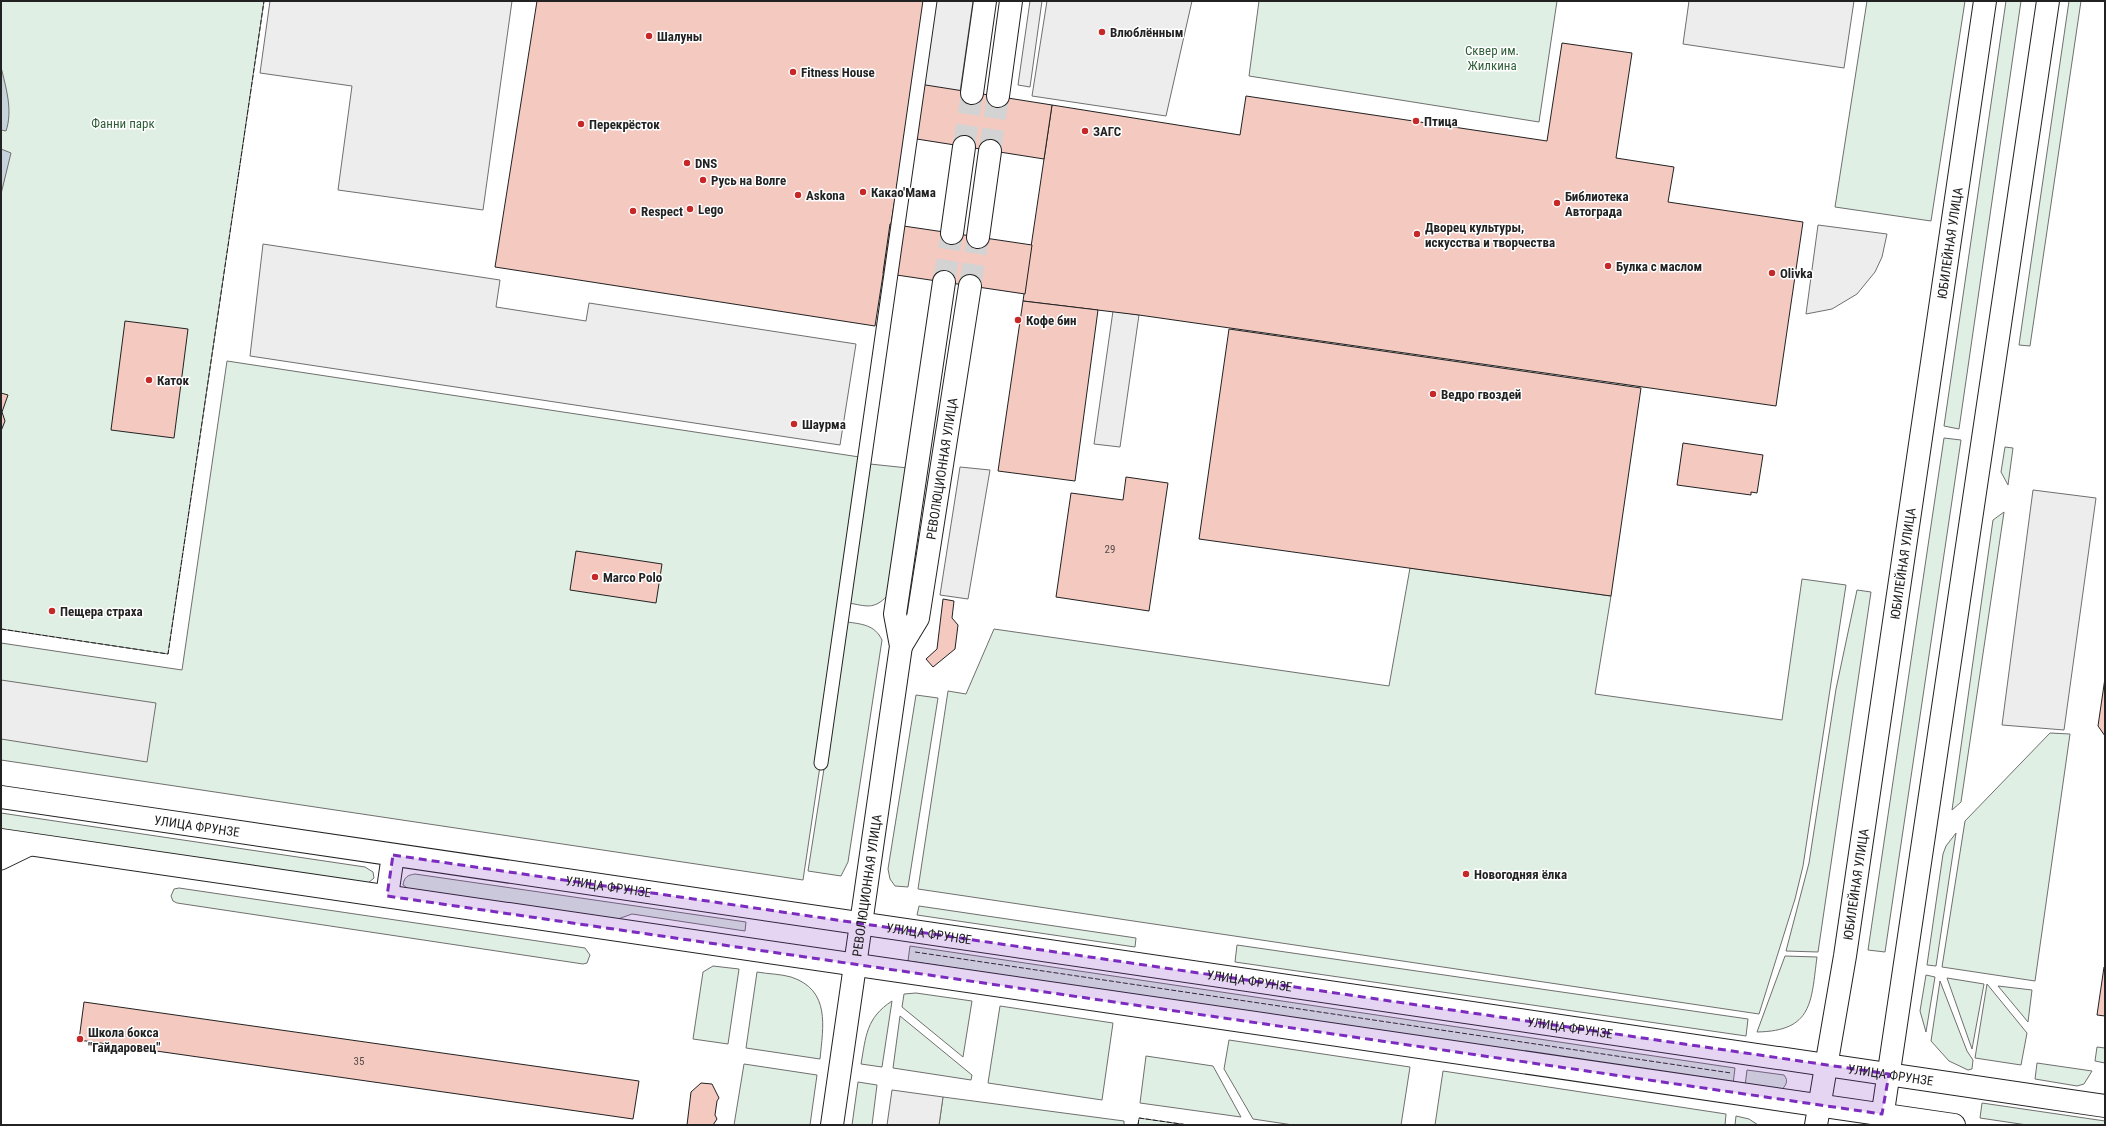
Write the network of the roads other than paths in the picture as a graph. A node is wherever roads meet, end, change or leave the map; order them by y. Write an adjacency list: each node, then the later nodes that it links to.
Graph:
1 (930, 1): 15 (street)
2 (985, 1): 6 (main road)
3 (1011, 1): 7 (main road)
4 (1985, 1): 24 (main road, ЮБИЛЕЙНАЯ УЛИЦА)
5 (2048, 1): 25 (main road)
6 (972, 92)
7 (998, 96)
8 (964, 146): 10 (main road)
9 (990, 151): 11 (main road)
10 (952, 233)
11 (978, 237)
12 (944, 282): 14 (main road, РЕВОЛЮЦИОННАЯ УЛИЦА)
13 (970, 286): 14 (main road, РЕВОЛЮЦИОННАЯ УЛИЦА)
14 (901, 646): 22 (main road, РЕВОЛЮЦИОННАЯ УЛИЦА)
15 (821, 763)
16 (1, 797): 19 (main road, УЛИЦА ФРУНЗЕ)
17 (1, 840): 18 (main road)
18 (34, 845): 20 (street); 21 (main road)
19 (393, 855): 21 (main road); 22 (main road, УЛИЦА ФРУНЗЕ)
20 (1, 861)
21 (387, 896): 23 (main road)
22 (861, 922): 23 (main road, РЕВОЛЮЦИОННАЯ УЛИЦА); 24 (main road, УЛИЦА ФРУНЗЕ)
23 (855, 965): 27 (main road); 29 (main road, РЕВОЛЮЦИОННАЯ УЛИЦА)
24 (1827, 1065): 25 (main road, УЛИЦА ФРУНЗЕ); 27 (main road, ЮБИЛЕЙНАЯ УЛИЦА)
25 (1889, 1074): 26 (main road, УЛИЦА ФРУНЗЕ); 28 (main road)
26 (2105, 1106)
27 (1817, 1115): 28 (main road)
28 (1882, 1119): 30 (main road)
29 (832, 1125)
30 (1954, 1125)

